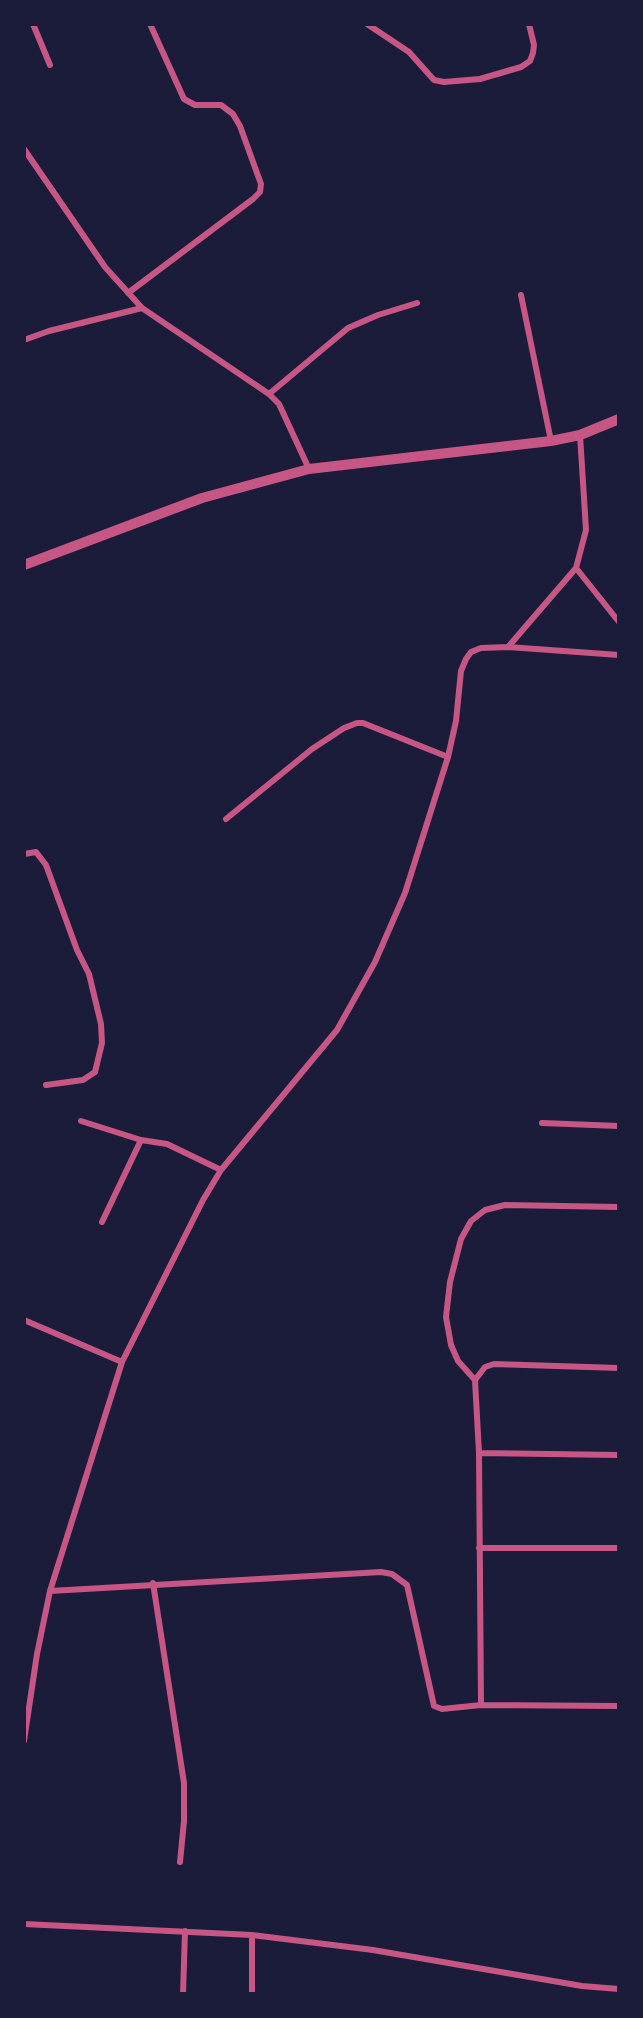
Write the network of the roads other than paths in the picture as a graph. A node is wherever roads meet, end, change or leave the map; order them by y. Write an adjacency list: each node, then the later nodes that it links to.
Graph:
1 (33, 24): 5 (street)
2 (150, 24): 7 (street)
3 (367, 24): 4 (street)
4 (529, 24)
5 (50, 65)
6 (24, 149): 7 (street)
7 (128, 293): 10 (street)
8 (521, 296): 15 (street)
9 (417, 303): 12 (street)
10 (142, 308): 11 (street); 12 (street)
11 (24, 340)
12 (269, 394): 16 (street)
13 (619, 419): 14 (street)
14 (580, 435): 15 (street); 18 (street)
15 (551, 441): 16 (street)
16 (309, 469): 17 (street)
17 (24, 565)
18 (576, 568): 19 (street); 20 (street)
19 (619, 622)
20 (508, 646): 21 (street); 22 (street)
21 (619, 655)
22 (448, 757): 23 (street); 30 (street)
23 (226, 819)
24 (24, 854): 25 (street)
25 (46, 1086)
26 (81, 1121): 29 (street)
27 (542, 1123): 28 (street)
28 (619, 1126)
29 (141, 1140): 30 (street); 32 (street)
30 (221, 1170): 34 (street)
31 (619, 1207): 36 (street)
32 (102, 1222)
33 (24, 1320): 34 (street)
34 (122, 1362): 42 (street)
35 (619, 1368): 36 (street)
36 (474, 1380): 37 (street)
37 (479, 1453): 38 (street); 39 (street)
38 (619, 1455)
39 (479, 1548): 40 (street); 43 (street)
40 (619, 1548)
41 (153, 1583): 42 (street); 43 (street); 46 (street)
42 (50, 1591): 45 (street)
43 (481, 1705): 44 (street)
44 (619, 1706)
45 (24, 1741)
46 (180, 1862)
47 (24, 1924): 48 (street)
48 (185, 1931): 49 (street); 51 (street)
49 (252, 1935): 50 (street); 52 (street)
50 (619, 1989)
51 (183, 1994)
52 (252, 1994)

